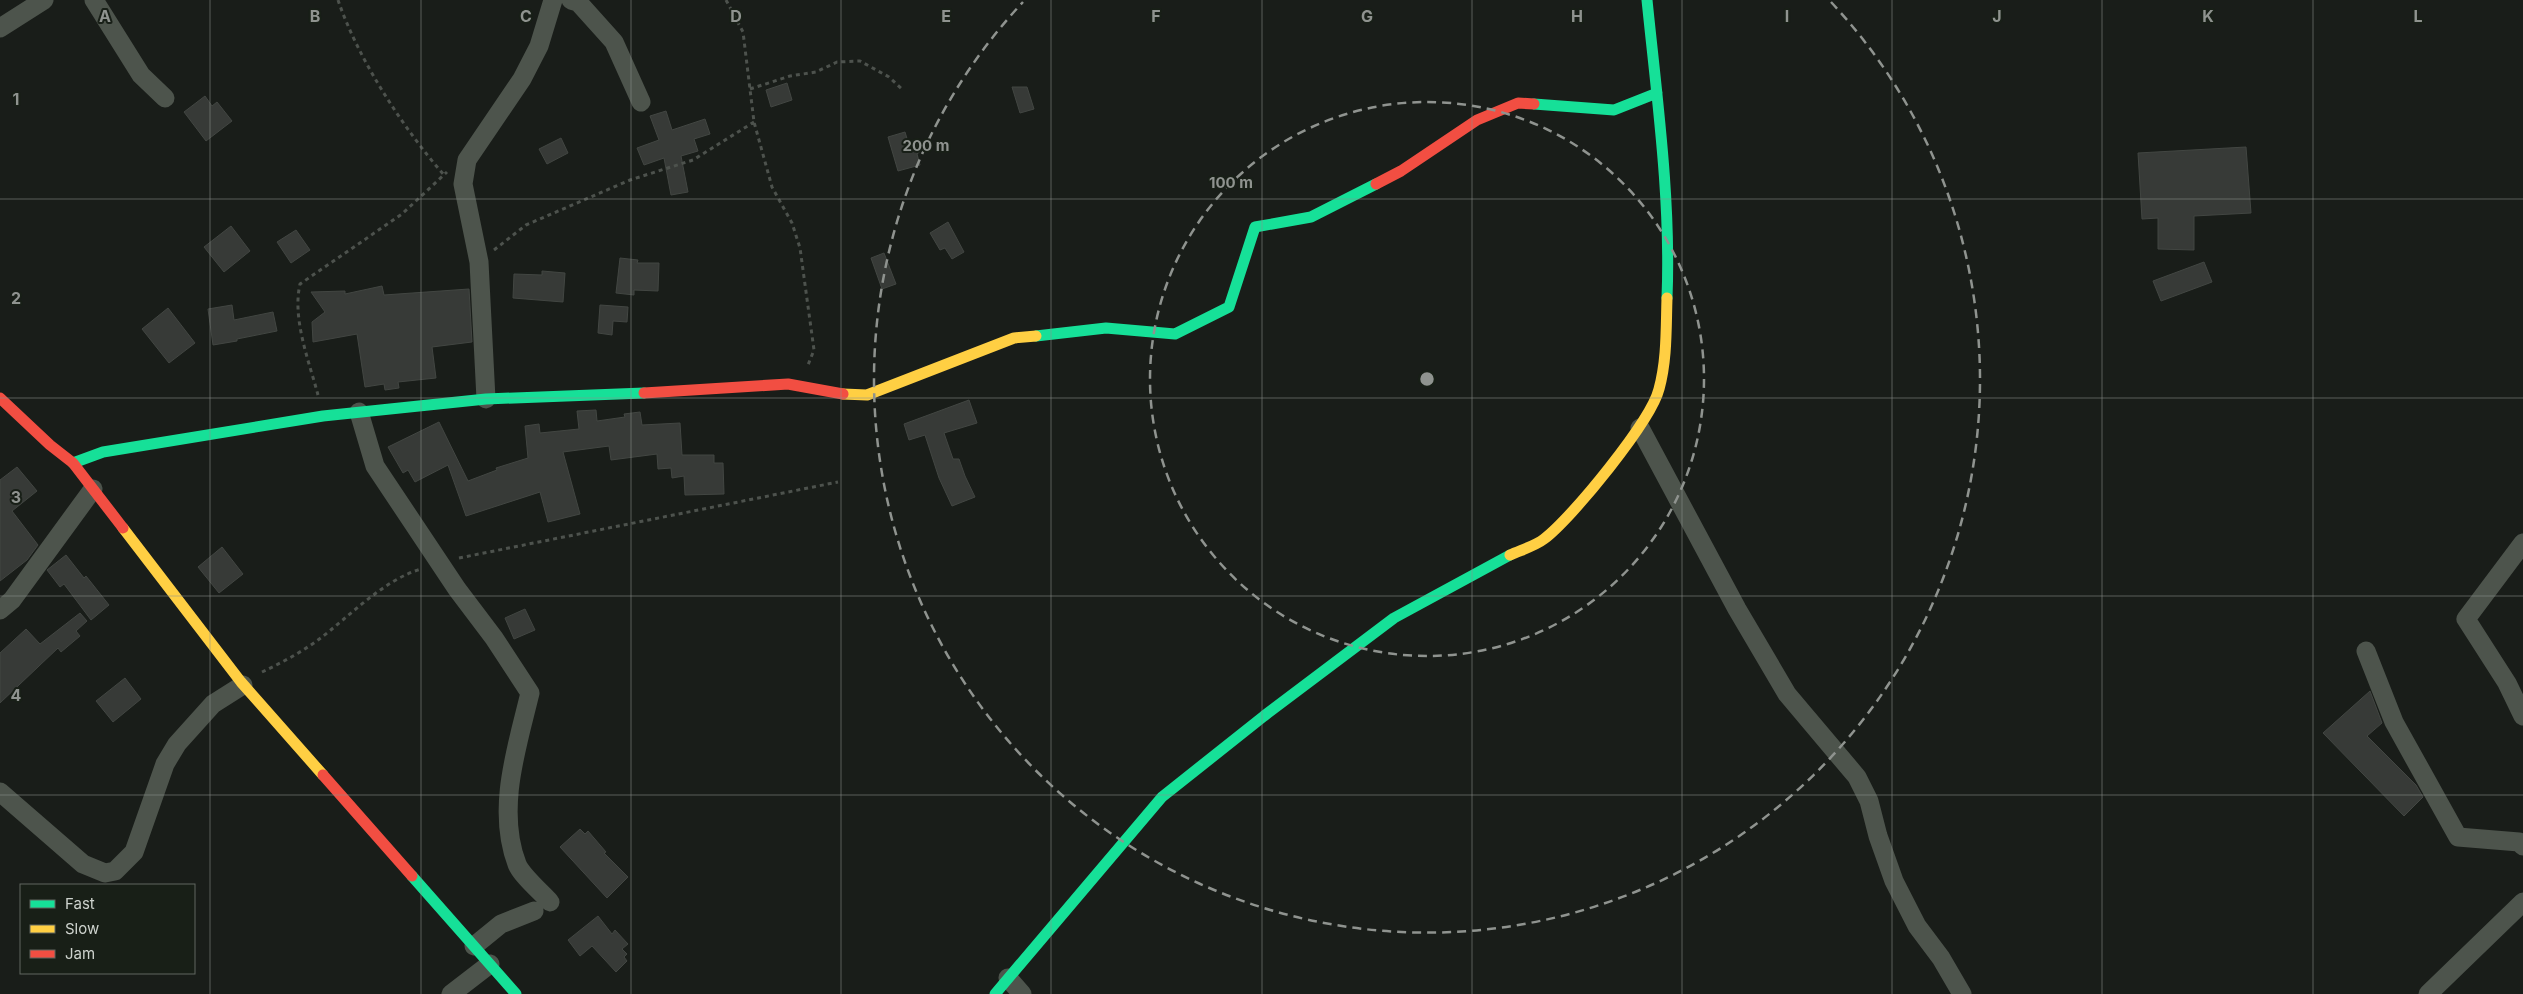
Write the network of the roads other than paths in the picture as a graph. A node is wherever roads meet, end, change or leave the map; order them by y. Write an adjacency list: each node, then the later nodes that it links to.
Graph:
1 (44, 0): 6 (street)
2 (94, 0): 8 (street)
3 (553, 0): 11 (street)
4 (571, 0): 9 (street)
5 (1648, 0): 7 (street)
6 (0, 28)
7 (1657, 92): 11 (street); 13 (street)
8 (165, 98)
9 (641, 102)
10 (0, 398): 14 (street)
11 (486, 399): 12 (street)
12 (359, 412): 14 (street); 24 (street)
13 (1640, 428): 26 (street); 31 (street)
14 (73, 463): 15 (street)
15 (93, 490): 17 (street); 19 (street)
16 (2523, 543): 20 (street)
17 (0, 610)
18 (2366, 651): 22 (street)
19 (242, 684): 21 (street); 24 (street)
20 (2523, 716)
21 (0, 792)
22 (2523, 846)
23 (2523, 902): 32 (street)
24 (474, 946): 25 (street)
25 (490, 964): 27 (street); 28 (street)
26 (1008, 978): 29 (street); 30 (street)
27 (452, 994)
28 (516, 994)
29 (995, 994)
30 (1022, 994)
31 (1962, 994)
32 (2428, 994)

